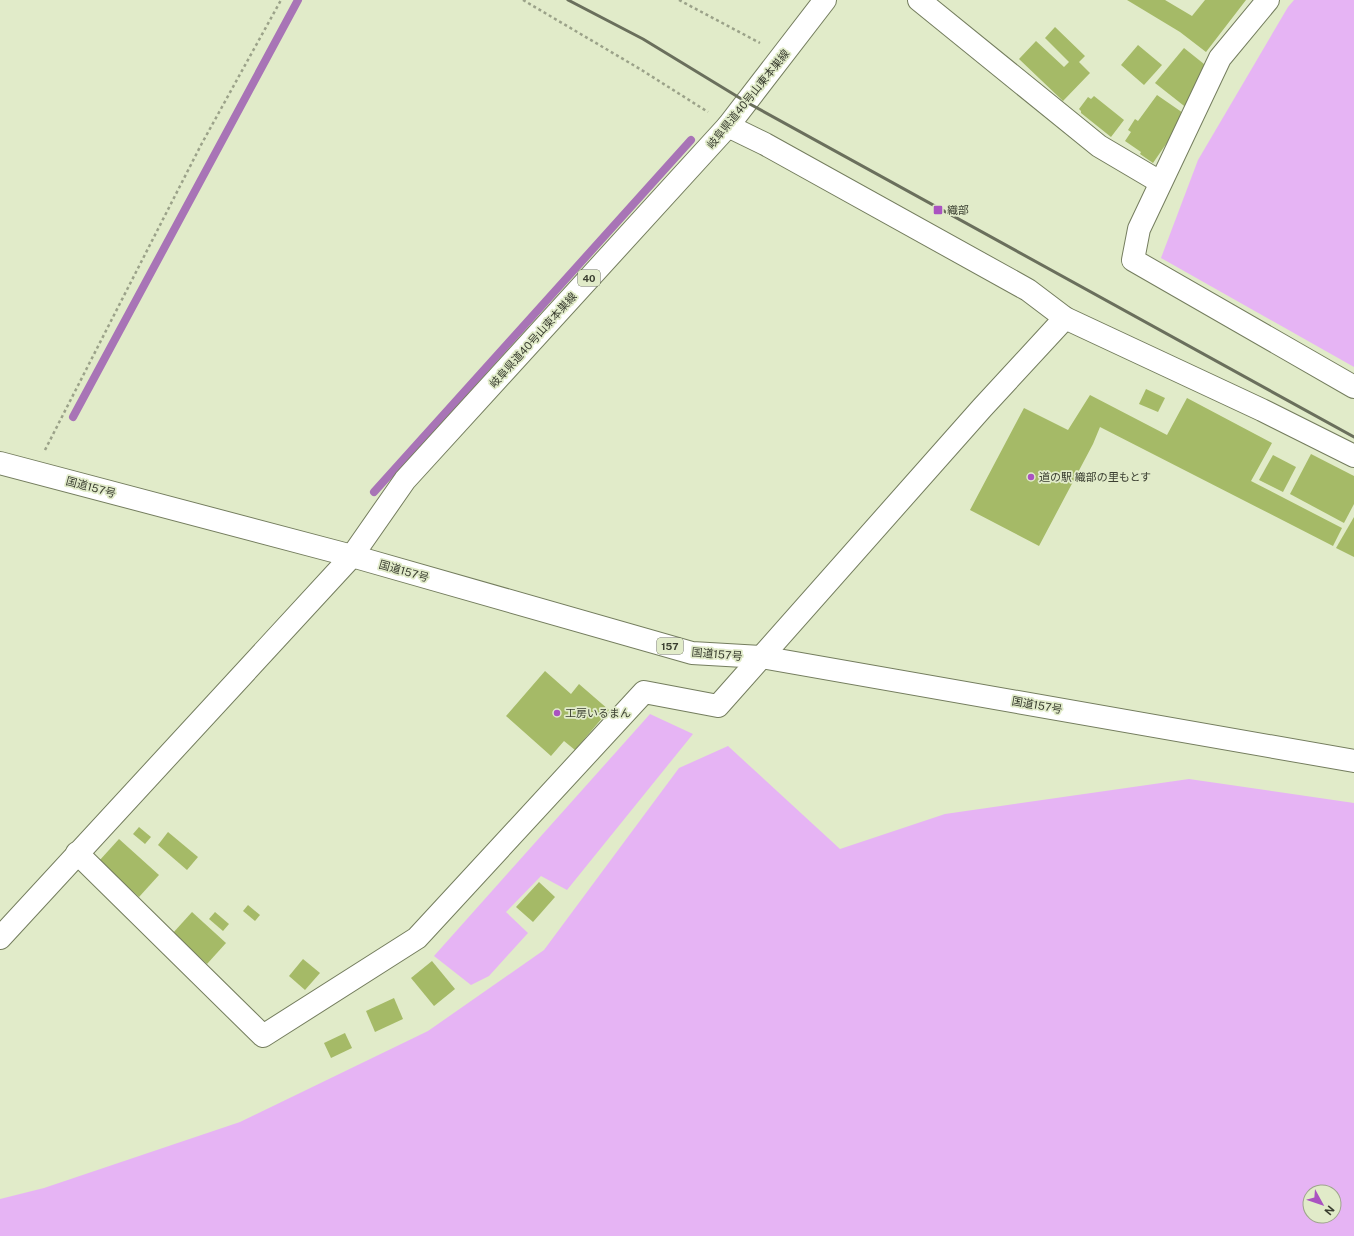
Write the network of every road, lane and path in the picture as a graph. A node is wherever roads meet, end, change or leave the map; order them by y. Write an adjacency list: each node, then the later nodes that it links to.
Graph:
1 (280, 0): 14 (path)
2 (523, 0): 8 (path)
3 (679, 0): 7 (path)
4 (825, 0): 7 (main road, 岐阜県道40号山東本巣線 / 40)
5 (919, 0): 9 (main road)
6 (1268, 0): 9 (main road)
7 (782, 58): 8 (main road, 岐阜県道40号山東本巣線 / 40)
8 (728, 126): 10 (main road); 15 (main road, 岐阜県道40号山東本巣線 / 40)
9 (1160, 182): 11 (main road)
10 (1065, 318): 12 (main road); 16 (main road)
11 (1354, 388)
12 (1354, 456)
13 (0, 463): 14 (main road, 国道157号 / 157)
14 (34, 472): 15 (main road, 国道157号 / 157)
15 (352, 556): 16 (main road, 国道157号 / 157); 18 (main road, 岐阜県道40号山東本巣線)
16 (761, 657): 17 (main road, 国道157号 / 157); 18 (main road)
17 (1354, 761)
18 (77, 853): 19 (main road, 岐阜県道40号山東本巣線)
19 (0, 938)

